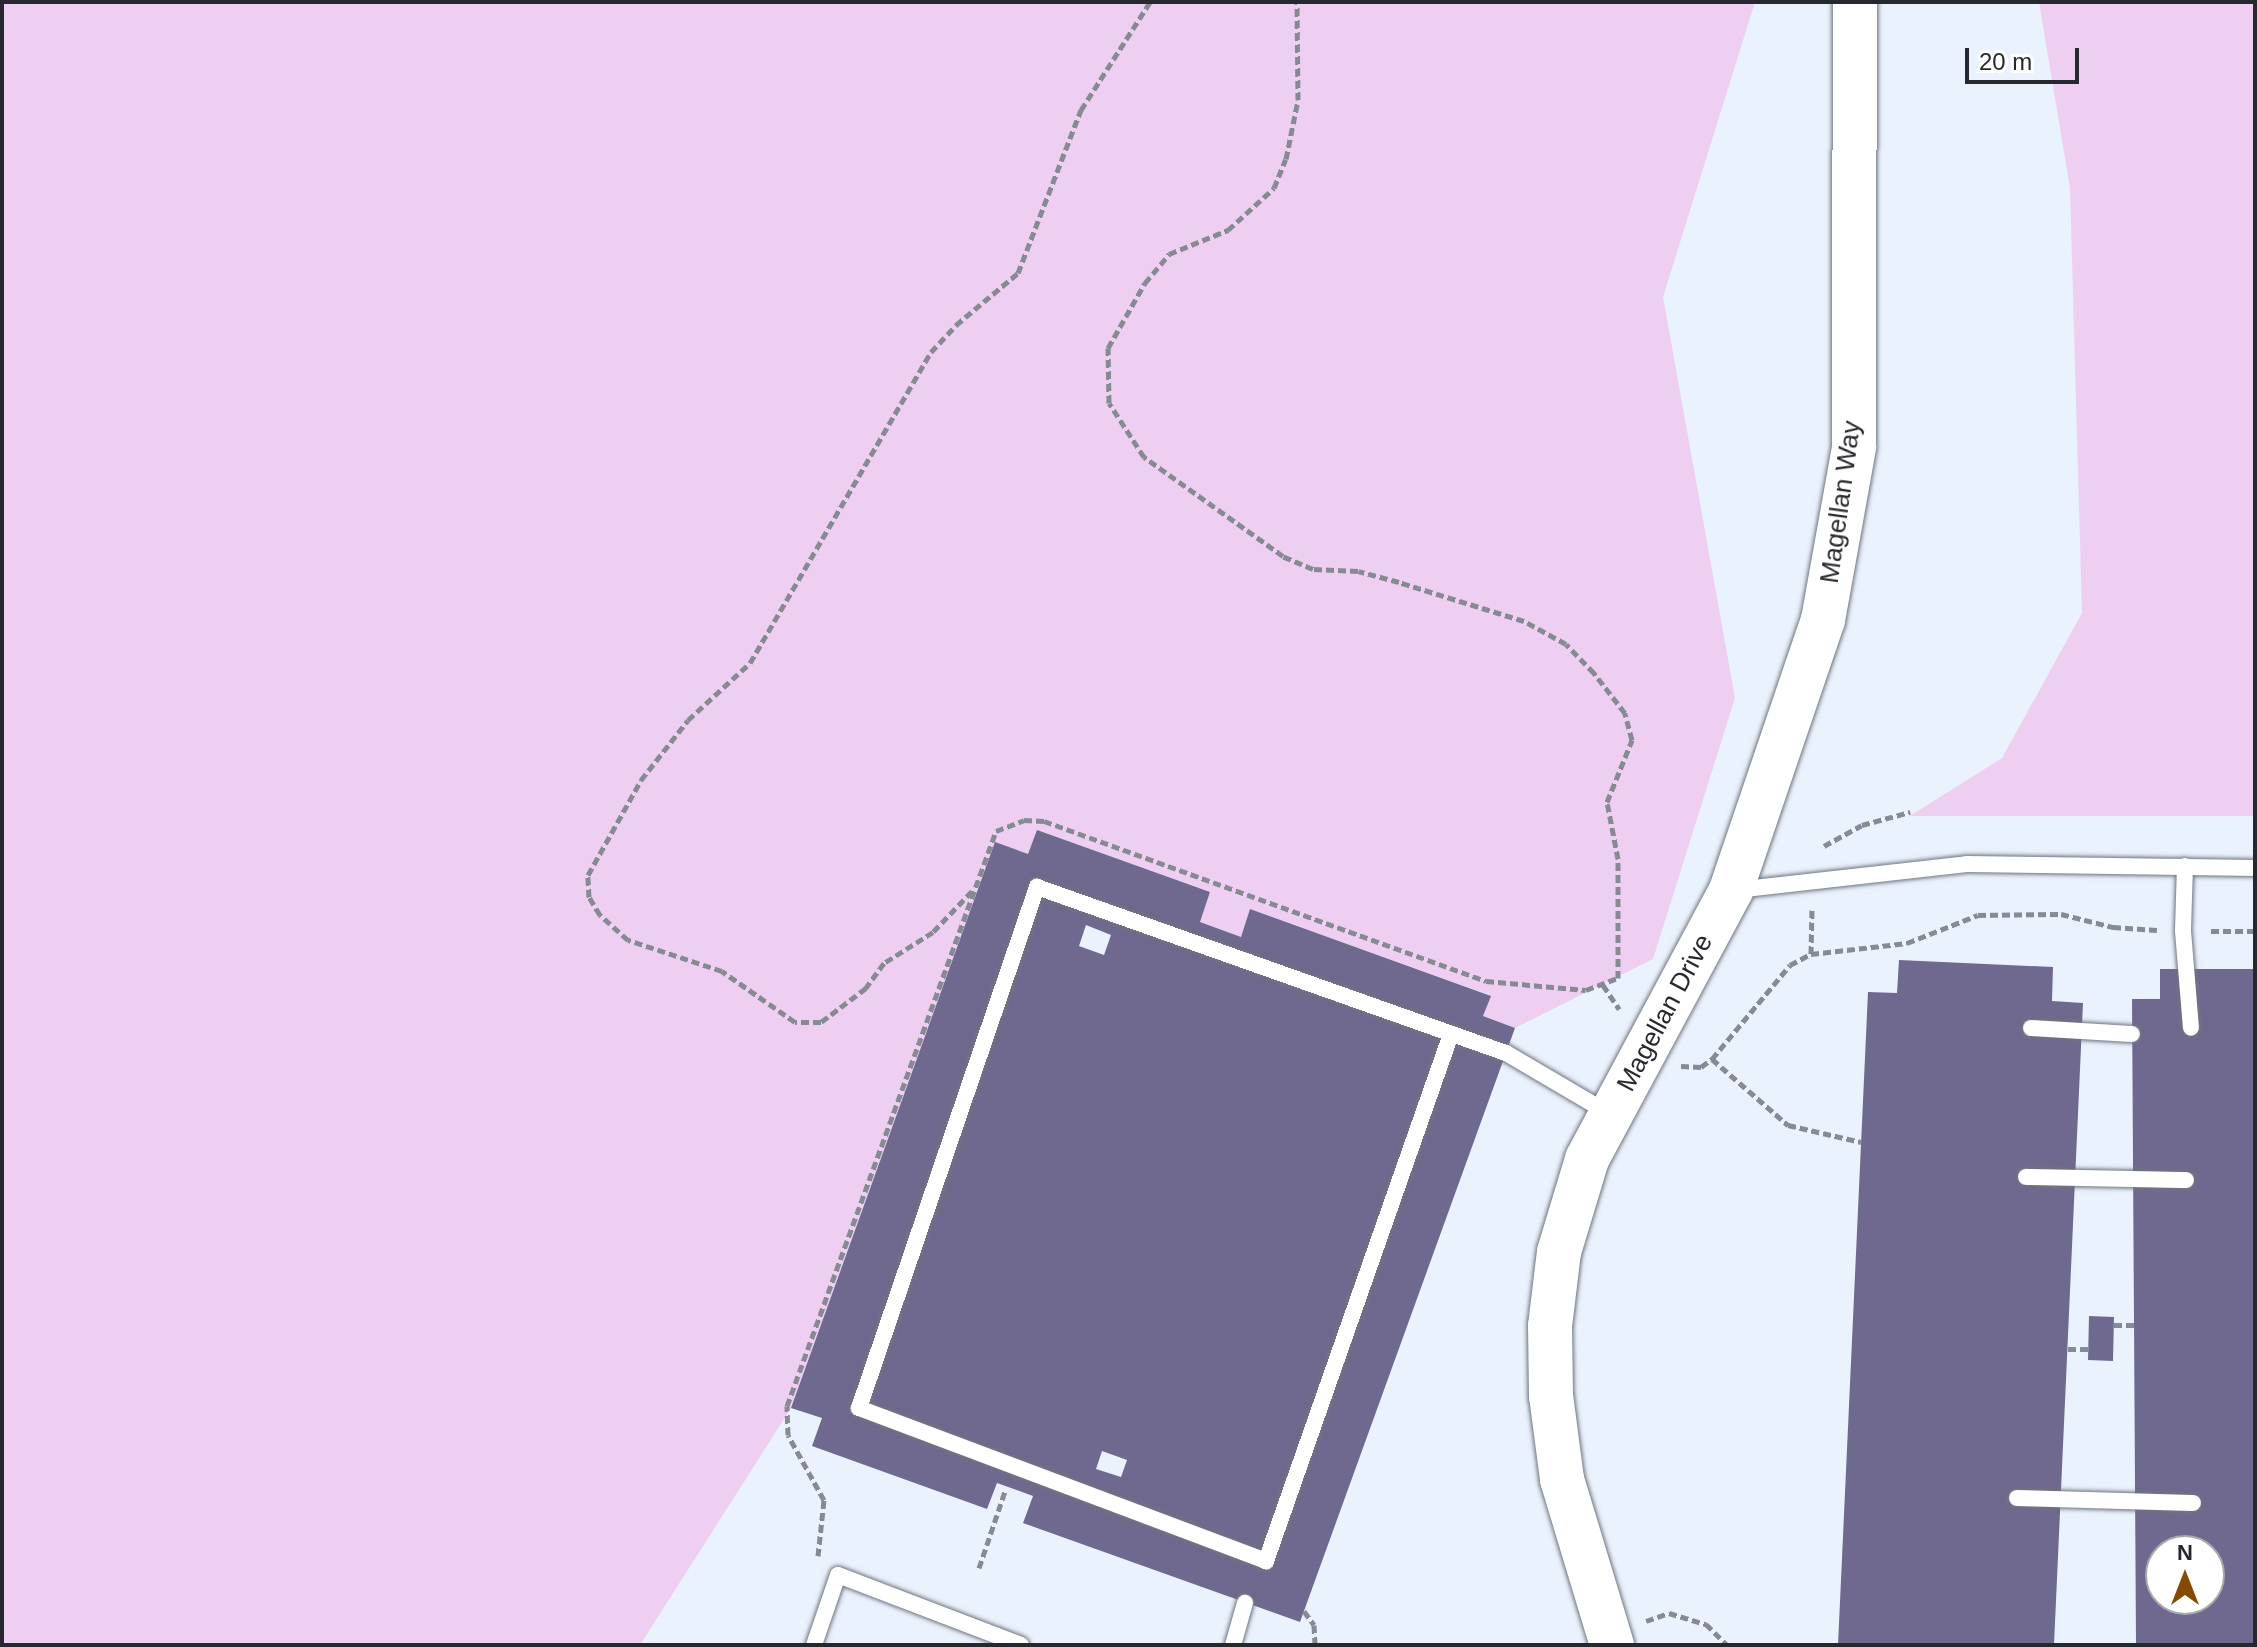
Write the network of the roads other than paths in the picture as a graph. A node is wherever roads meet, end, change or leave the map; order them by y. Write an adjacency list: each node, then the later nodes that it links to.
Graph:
1 (1855, 2): 4 (street, Magellan Way)
2 (2185, 866): 3 (lane); 4 (lane); 6 (lane)
3 (2255, 868)
4 (1731, 890): 9 (street, Magellan Drive)
5 (2031, 1028): 8 (lane)
6 (2191, 1028)
7 (1451, 1034): 7 (lane); 9 (lane)
8 (2132, 1034)
9 (1610, 1115): 18 (street, Magellan Drive)
10 (2026, 1177): 11 (lane)
11 (2186, 1180)
12 (2017, 1498): 13 (lane)
13 (2193, 1503)
14 (1245, 1603): 17 (lane)
15 (814, 1645): 16 (lane)
16 (1021, 1645)
17 (1233, 1645)
18 (1612, 1645)

